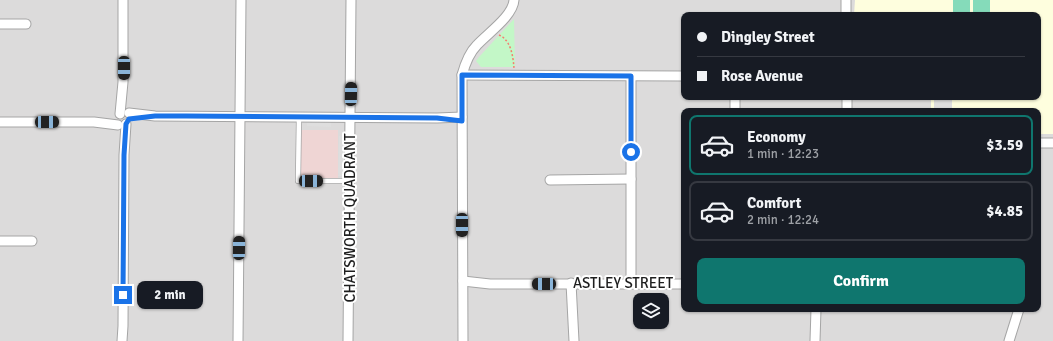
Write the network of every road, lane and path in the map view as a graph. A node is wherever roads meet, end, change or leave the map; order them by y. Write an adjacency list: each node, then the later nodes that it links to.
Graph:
1 (124, 0): 17 (street)
2 (241, 0): 14 (street)
3 (351, 0): 16 (street, CHATSWORTH QUADRANT)
4 (514, 0): 11 (street)
5 (846, 0): 6 (street)
6 (846, 12)
7 (0, 24): 8 (street)
8 (26, 24)
9 (498, 35): 10 (path)
10 (514, 68)
11 (462, 75): 12 (street); 18 (street)
12 (631, 76): 13 (street); 22 (street)
13 (681, 76)
14 (240, 116): 15 (street); 17 (street); 36 (street)
15 (299, 117): 16 (street); 24 (lane)
16 (350, 118): 18 (street); 24 (street, CHATSWORTH QUADRANT)
17 (124, 119): 19 (street); 33 (street)
18 (462, 119): 28 (street)
19 (0, 122)
20 (1041, 143): 21 (street)
21 (1053, 143)
22 (631, 179): 23 (street); 29 (street)
23 (550, 180)
24 (350, 181): 37 (street, CHATSWORTH QUADRANT)
25 (0, 241): 26 (street)
26 (32, 241)
27 (574, 283): 28 (street, ASTLEY STREET); 29 (street, ASTLEY STREET); 39 (street)
28 (463, 284): 38 (street)
29 (631, 284): 30 (street, ASTLEY STREET)
30 (681, 284)
31 (816, 312): 40 (street)
32 (1019, 312): 41 (street)
33 (123, 326): 34 (street); 35 (street)
34 (122, 341)
35 (125, 341)
36 (238, 341)
37 (348, 341)
38 (463, 341)
39 (574, 341)
40 (816, 341)
41 (1009, 341)

